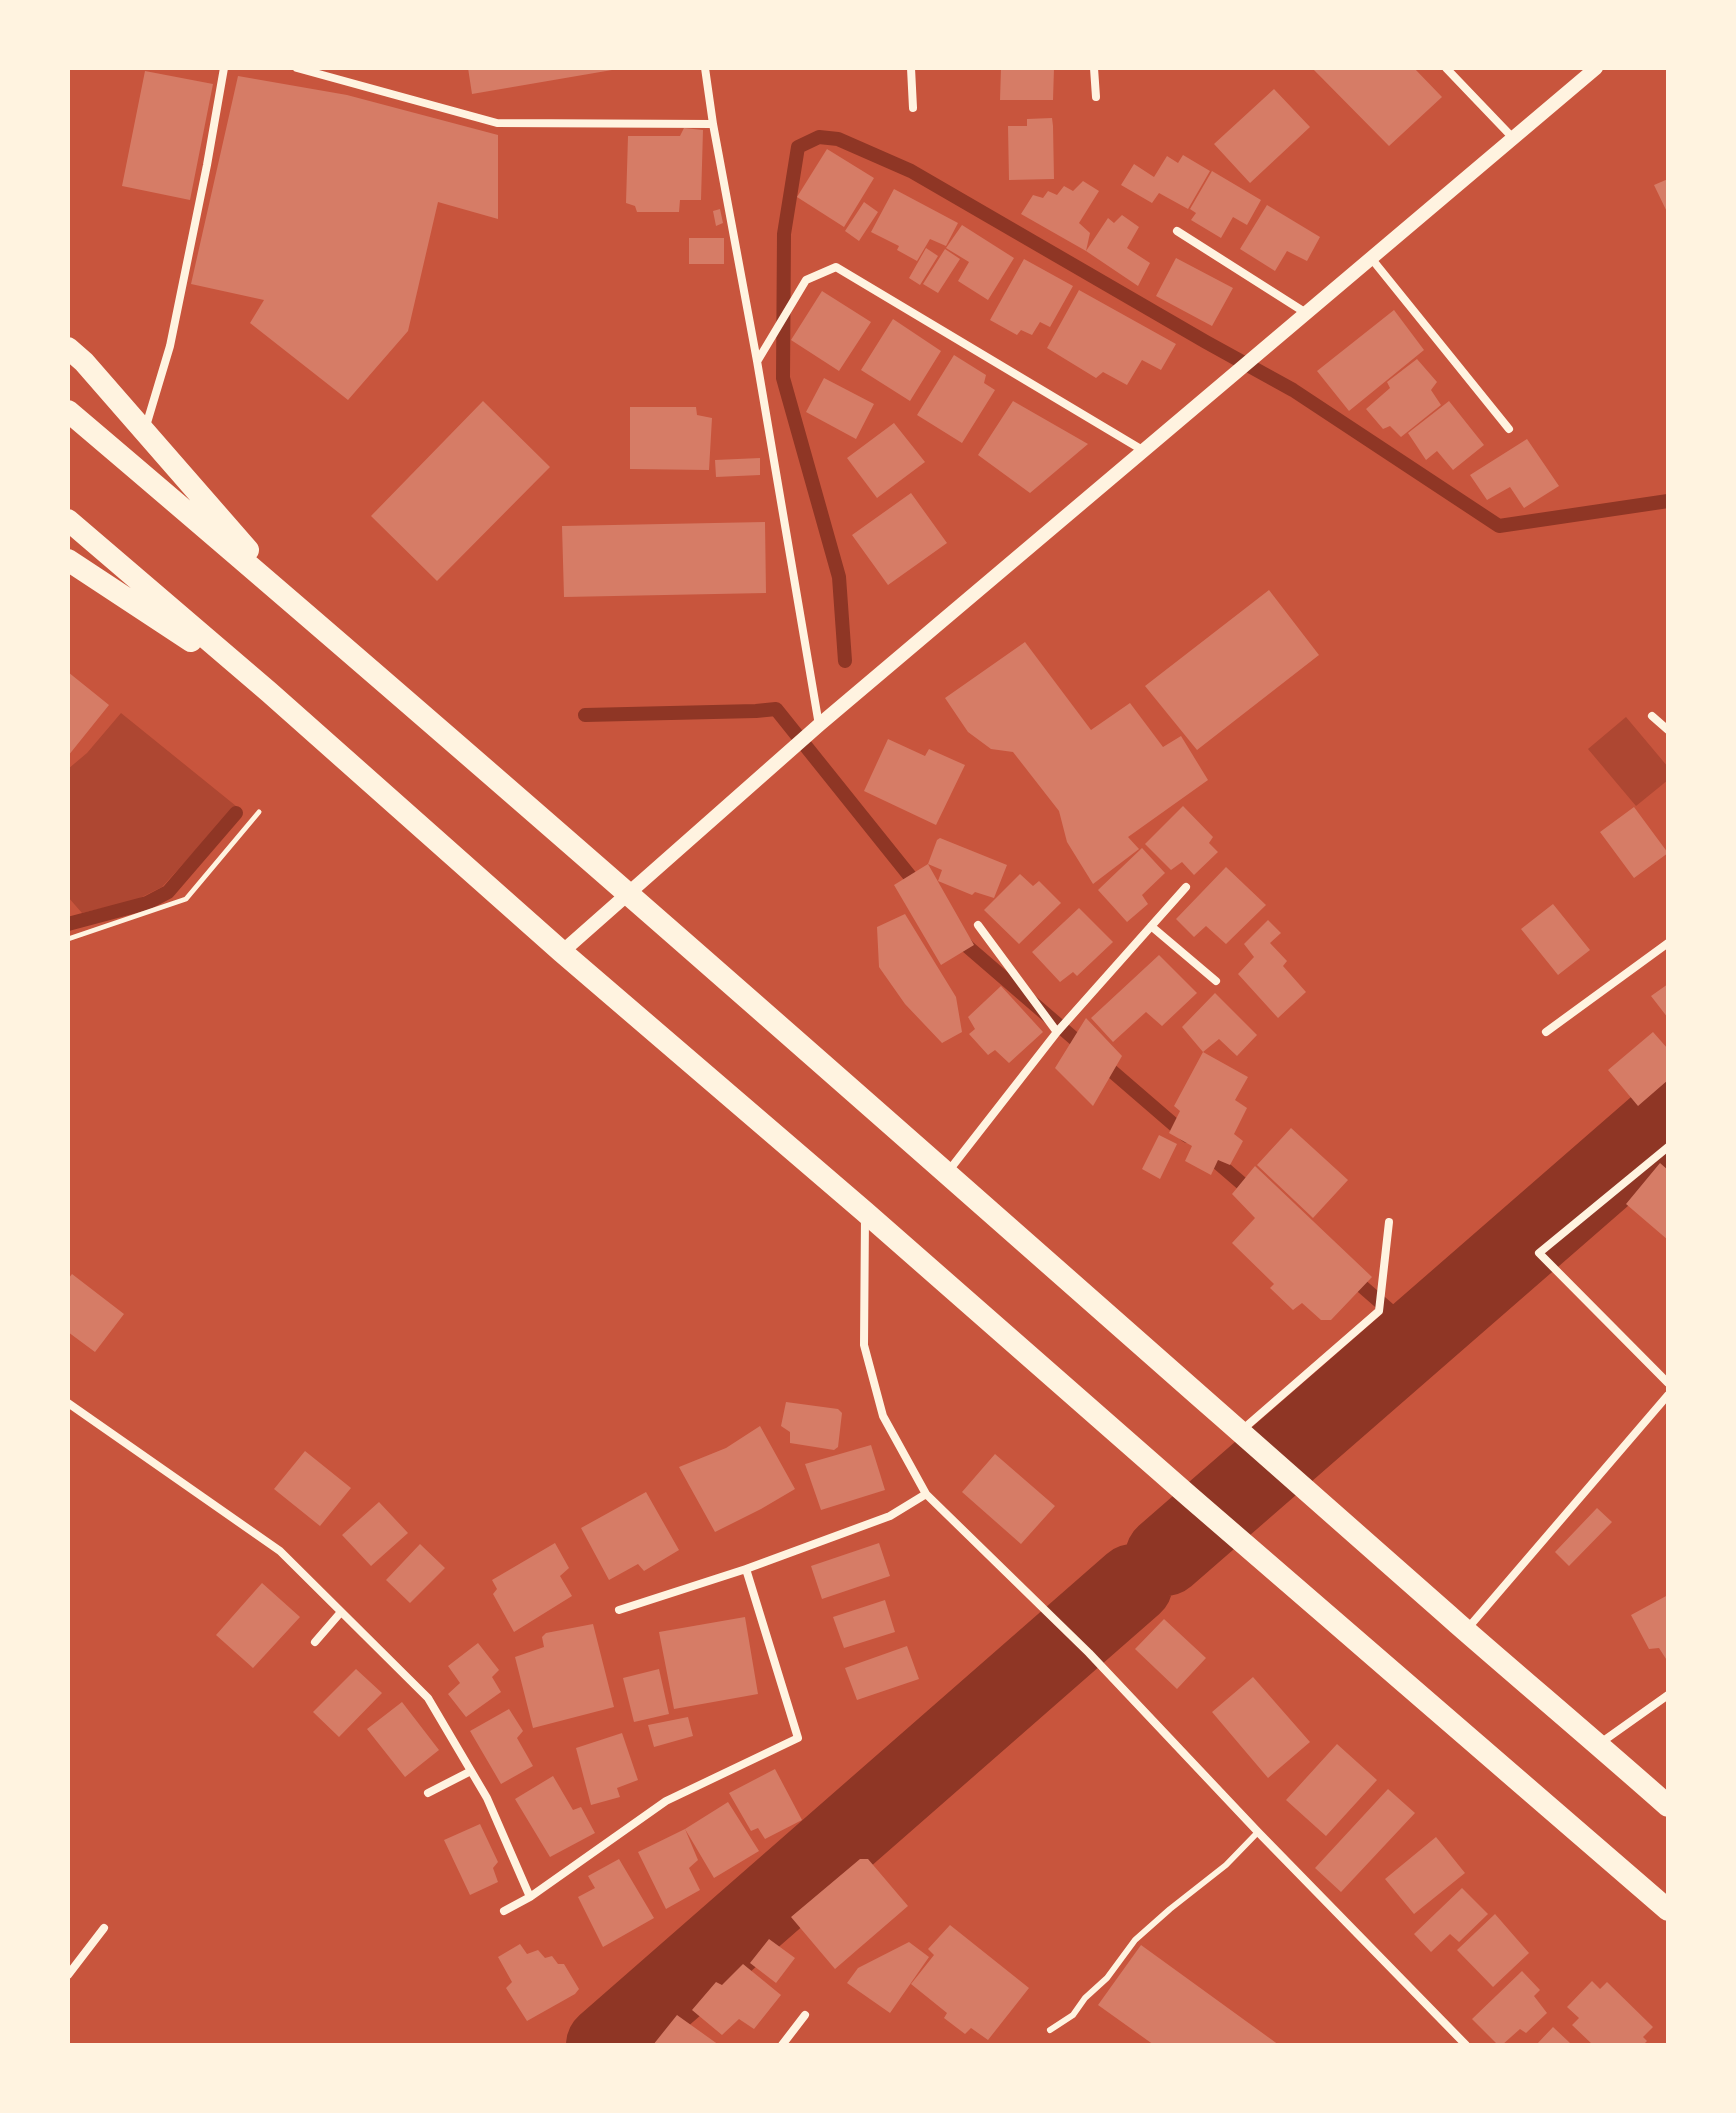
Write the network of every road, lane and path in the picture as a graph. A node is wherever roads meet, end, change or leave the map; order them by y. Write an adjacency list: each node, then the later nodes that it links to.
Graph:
1 (224, 68): 19 (street)
2 (297, 68): 10 (street)
3 (705, 68): 10 (street)
4 (911, 68): 9 (street)
5 (1094, 68): 8 (street)
6 (1446, 68): 11 (street)
7 (1596, 68): 11 (street)
8 (1096, 97)
9 (913, 108)
10 (713, 124): 16 (street)
11 (1513, 138): 13 (street)
12 (1177, 231): 14 (street)
13 (1371, 258): 14 (street); 18 (street)
14 (1306, 313): 20 (street)
15 (68, 348): 19 (highway)
16 (757, 361): 20 (street); 26 (street)
17 (68, 411): 23 (highway)
18 (1509, 429)
19 (145, 431): 23 (highway)
20 (1144, 451): 26 (street)
21 (68, 520): 24 (highway)
22 (68, 560): 24 (highway)
23 (295, 604): 30 (highway)
24 (269, 692): 35 (highway)
25 (1652, 716): 27 (street)
26 (819, 725): 30 (street)
27 (1668, 730)
28 (259, 812): 33 (path)
29 (1186, 887): 32 (street)
30 (630, 893): 35 (street); 40 (highway)
31 (978, 925): 37 (street)
32 (1151, 926): 36 (street); 37 (street)
33 (68, 939)
34 (1668, 943): 38 (street)
35 (562, 952): 41 (highway)
36 (1216, 981)
37 (1057, 1032): 40 (street)
38 (1546, 1032)
39 (1668, 1147): 43 (street)
40 (946, 1173): 46 (highway)
41 (865, 1212): 47 (street); 60 (highway)
42 (1389, 1222): 46 (street)
43 (1668, 1383)
44 (1668, 1395): 51 (street)
45 (68, 1403): 50 (street)
46 (1245, 1436): 51 (highway)
47 (926, 1494): 48 (street); 58 (street)
48 (746, 1569): 49 (street); 59 (street)
49 (619, 1610)
50 (341, 1612): 52 (street); 55 (street)
51 (1466, 1631): 54 (highway)
52 (315, 1642)
53 (1668, 1695): 54 (street)
54 (1598, 1744): 57 (highway)
55 (471, 1771): 56 (street); 59 (street)
56 (428, 1793)
57 (1668, 1806)
58 (1258, 1832): 65 (lane); 67 (street)
59 (530, 1897): 61 (street)
60 (1668, 1910)
61 (504, 1911)
62 (104, 1928): 63 (street)
63 (68, 1975)
64 (805, 2015): 66 (street)
65 (1050, 2030)
66 (782, 2045)
67 (1466, 2045)

